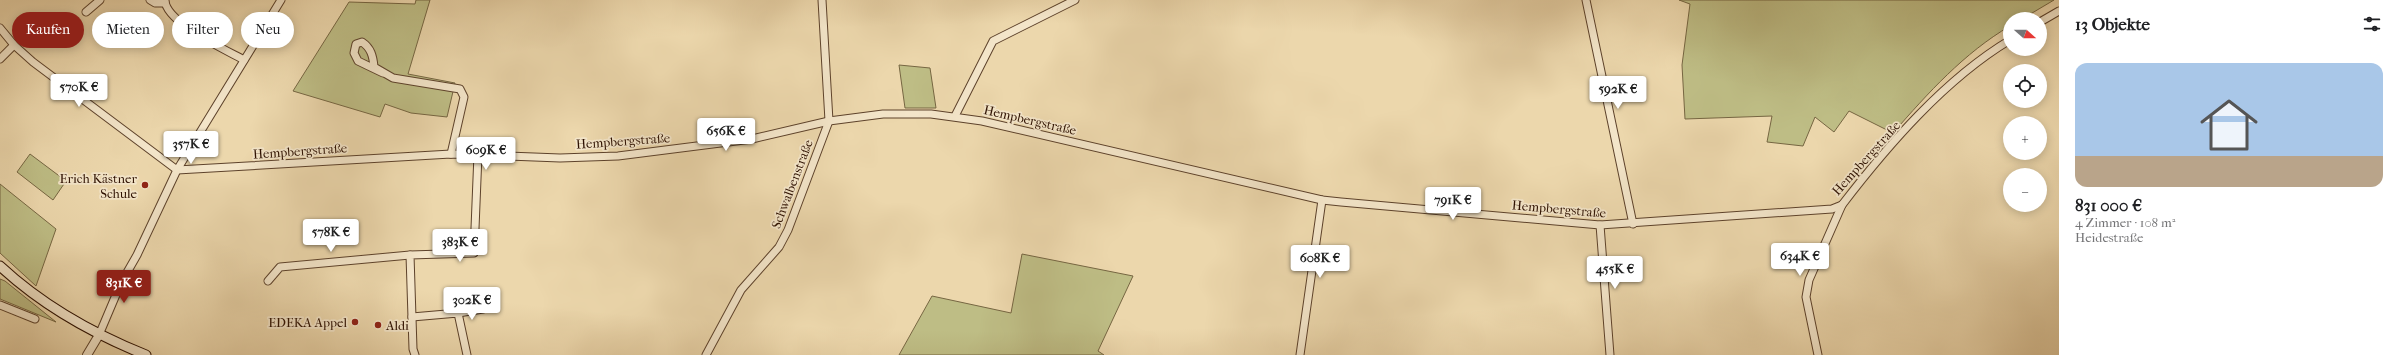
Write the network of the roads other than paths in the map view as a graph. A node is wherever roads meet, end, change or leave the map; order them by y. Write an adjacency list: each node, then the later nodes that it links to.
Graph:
1 (100, 0): 9 (street)
2 (150, 0): 7 (street)
3 (281, 0): 17 (street)
4 (822, 0): 20 (street, Schwalbenstraße)
5 (1075, 0): 19 (street)
6 (1586, 0): 26 (street)
7 (165, 2): 17 (street)
8 (2059, 11): 10 (street)
9 (86, 12)
10 (2047, 18)
11 (0, 28): 12 (street)
12 (12, 43)
13 (2003, 45): 25 (street, Hempbergstraße)
14 (12, 48): 16 (street)
15 (17, 48): 23 (street)
16 (0, 59)
17 (244, 60): 23 (street)
18 (383, 73): 18 (street); 21 (street)
19 (955, 116): 20 (street, Hempbergstraße); 24 (street, Hempbergstraße)
20 (829, 121): 22 (street, Hempbergstraße); 41 (street, Schwalbenstraße)
21 (452, 154): 22 (street, Hempbergstraße); 23 (street, Hempbergstraße)
22 (478, 154): 28 (street)
23 (177, 170): 36 (street)
24 (1322, 200): 27 (street, Hempbergstraße); 42 (street)
25 (1842, 204): 26 (street, Hempbergstraße); 44 (street)
26 (1632, 224): 27 (street, Hempbergstraße)
27 (1600, 225): 43 (street)
28 (410, 255): 30 (street); 34 (street)
29 (0, 266): 36 (main road)
30 (268, 281)
31 (0, 305): 35 (street)
32 (483, 309): 33 (street)
33 (458, 313): 34 (street); 40 (street)
34 (412, 317): 39 (street)
35 (35, 319)
36 (99, 335): 37 (street); 38 (main road)
37 (87, 355)
38 (146, 355)
39 (416, 355)
40 (467, 355)
41 (706, 355)
42 (1300, 355)
43 (1610, 355)
44 (1818, 355)

